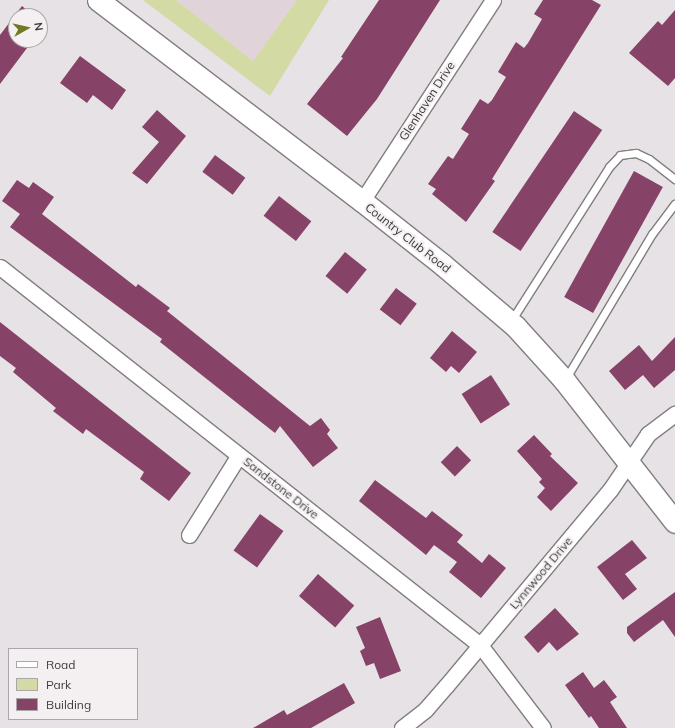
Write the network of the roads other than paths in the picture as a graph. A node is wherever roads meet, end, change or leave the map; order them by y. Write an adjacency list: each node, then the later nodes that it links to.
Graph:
1 (98, 0): 4 (main road, Country Club Road)
2 (492, 0): 4 (street, Glenhaven Drive)
3 (675, 179): 7 (lane)
4 (362, 201): 7 (main road, Country Club Road)
5 (675, 204): 8 (lane)
6 (0, 267): 10 (street, Sandstone Drive)
7 (510, 322): 8 (main road, Country Club Road)
8 (564, 380): 11 (main road, Country Club Road)
9 (675, 414): 11 (street, Lynnwood Drive)
10 (239, 455): 13 (street); 14 (street, Sandstone Drive)
11 (629, 463): 12 (main road, Country Club Road); 14 (street, Lynnwood Drive)
12 (675, 522)
13 (189, 535)
14 (480, 645): 15 (street, Lynnwood Drive); 16 (street, Sandstone Drive)
15 (402, 728)
16 (543, 728)

